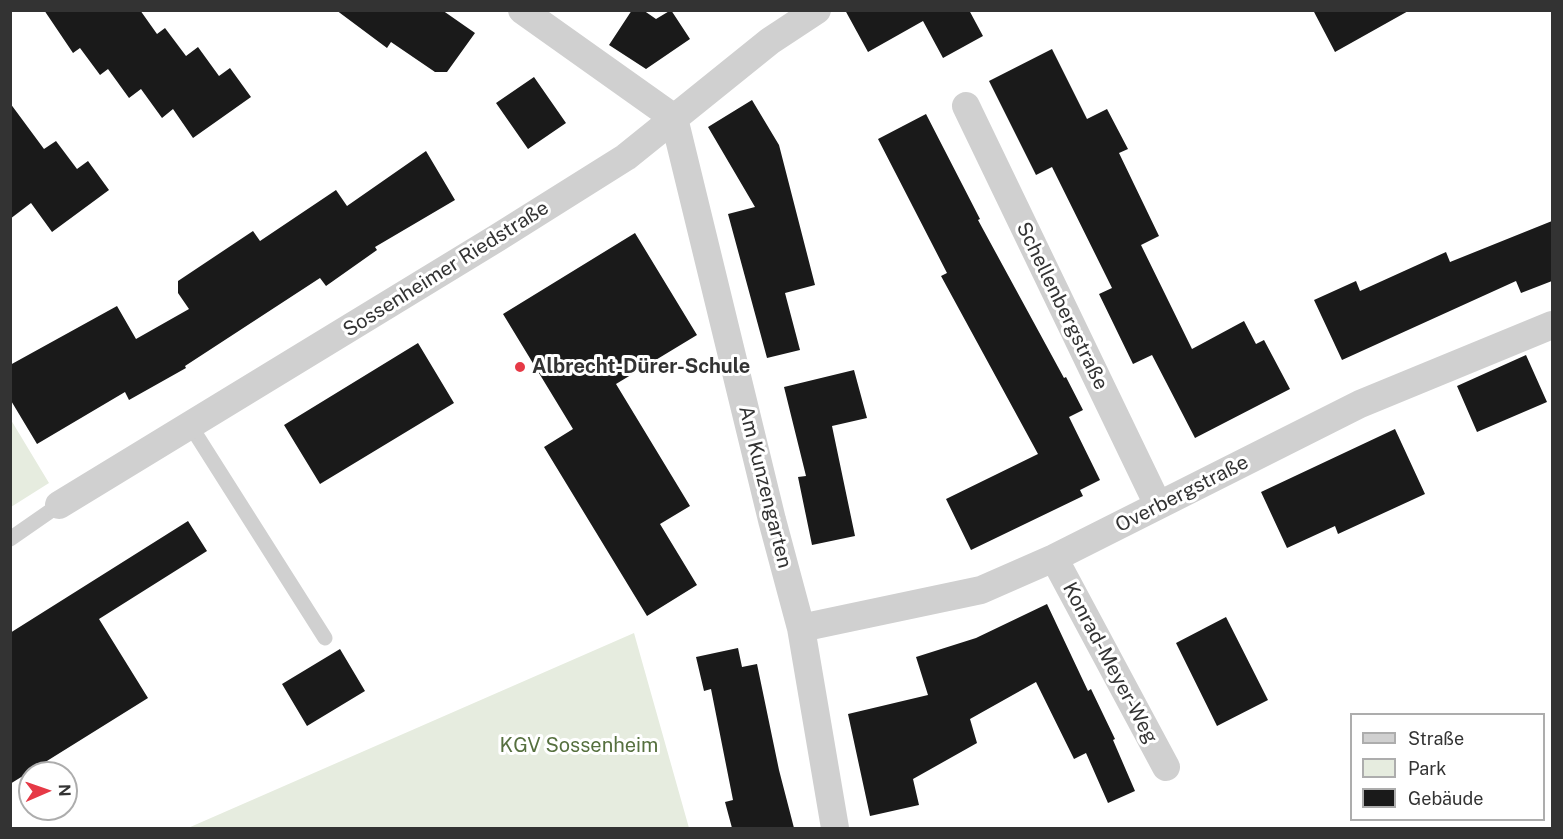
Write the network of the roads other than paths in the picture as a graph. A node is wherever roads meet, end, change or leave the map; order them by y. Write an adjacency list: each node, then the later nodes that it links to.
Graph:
1 (522, 10): 4 (street)
2 (817, 10): 4 (street, Sossenheimer Riedstraße)
3 (966, 106): 8 (street, Schellenbergstraße)
4 (674, 118): 6 (street, Sossenheimer Riedstraße); 11 (street, Am Kunzengarten)
5 (1552, 325): 8 (street, Overbergstraße)
6 (190, 425): 7 (street, Sossenheimer Riedstraße); 12 (lane)
7 (59, 505): 9 (lane)
8 (1158, 505): 10 (street, Overbergstraße)
9 (10, 539)
10 (1054, 558): 11 (street, Overbergstraße); 13 (street, Konrad-Meyer-Weg)
11 (801, 628): 14 (street, Am Kunzengarten)
12 (325, 638)
13 (1166, 767)
14 (835, 828)

